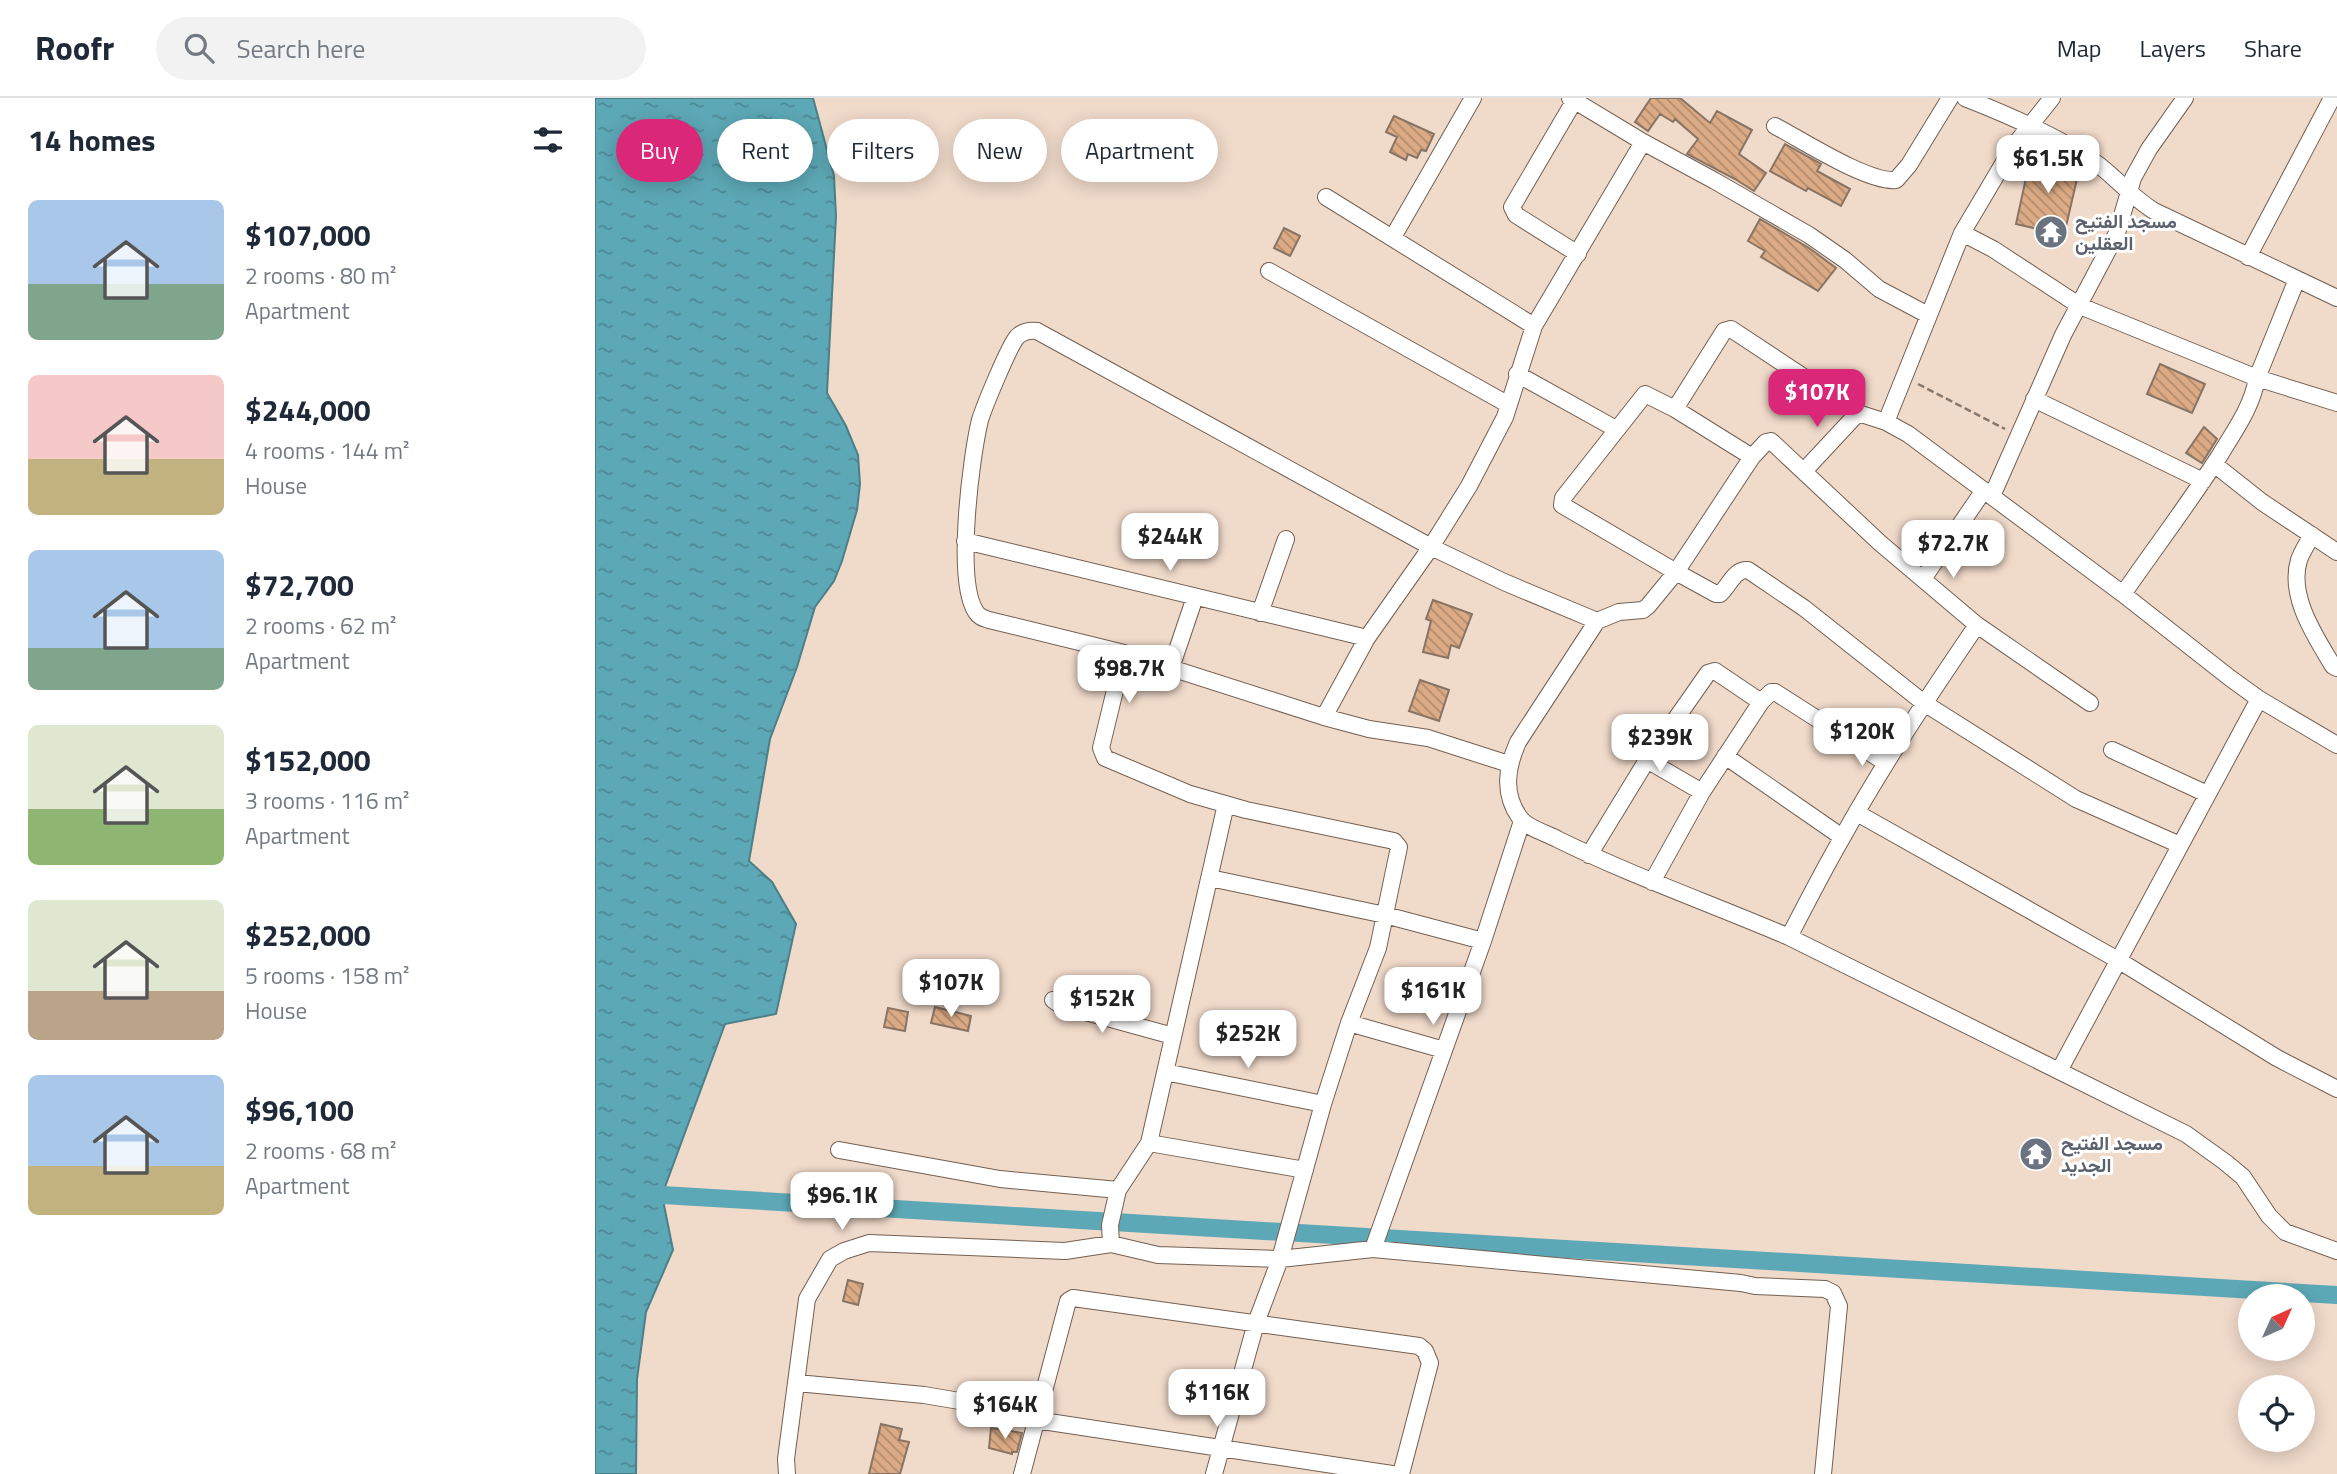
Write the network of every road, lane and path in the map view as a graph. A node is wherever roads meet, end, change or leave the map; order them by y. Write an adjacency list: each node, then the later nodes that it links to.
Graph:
1 (1473, 98): 14 (street)
2 (1950, 98): 8 (street)
3 (2052, 98): 9 (street)
4 (2185, 98): 11 (street)
5 (2332, 98): 16 (street)
6 (1573, 99): 10 (street); 15 (street)
7 (1969, 99): 9 (street)
8 (1775, 125)
9 (2029, 126): 11 (street); 13 (street)
10 (1643, 142): 15 (street); 21 (street)
11 (2128, 193): 16 (street); 20 (street)
12 (1326, 197): 14 (street)
13 (1962, 233): 20 (street); 21 (street)
14 (1393, 237): 22 (street)
15 (1578, 254): 22 (street)
16 (2248, 257): 18 (street)
17 (1269, 271): 28 (street)
18 (2297, 279): 19 (street); 25 (street)
19 (2337, 298)
20 (2080, 306): 25 (street); 26 (street)
21 (1928, 315): 24 (street)
22 (1534, 326): 23 (street)
23 (1517, 374): 28 (street); 32 (street)
24 (1905, 377): 31 (street); 33 (path)
25 (2257, 378): 27 (street); 35 (street)
26 (2034, 399): 33 (street); 37 (street)
27 (2337, 403)
28 (1509, 405): 42 (street)
29 (1675, 409): 30 (street); 32 (street); 34 (street)
30 (1858, 413): 31 (street); 36 (street)
31 (1886, 422): 38 (street)
32 (1616, 429): 44 (street)
33 (2018, 435): 38 (street)
34 (1752, 457): 36 (street); 44 (street)
35 (2214, 464): 37 (street); 39 (street)
36 (1804, 471): 45 (street)
37 (2203, 481): 46 (street)
38 (1988, 493): 45 (street); 46 (street)
39 (2312, 535): 43 (street); 54 (street)
40 (1286, 538): 48 (street)
41 (965, 541): 42 (street); 47 (street); 52 (street)
42 (1431, 547): 49 (street); 51 (street)
43 (2337, 552)
44 (1676, 572): 49 (street); 57 (street)
45 (1923, 579): 50 (street)
46 (2123, 594): 55 (street)
47 (1195, 597): 48 (street); 53 (street)
48 (1260, 612): 51 (street)
49 (1597, 621): 65 (street)
50 (1977, 625): 57 (street); 58 (street)
51 (1367, 638): 59 (street)
52 (1124, 653): 53 (street); 68 (street)
53 (1171, 668): 59 (street)
54 (2337, 668)
55 (2259, 699): 60 (street); 67 (street)
56 (1761, 702): 62 (street); 63 (street); 64 (street)
57 (1924, 703): 64 (street); 72 (street)
58 (2090, 703)
59 (1324, 717): 65 (street)
60 (2337, 745)
61 (2112, 750): 67 (street)
62 (1725, 757): 66 (street); 71 (street)
63 (1647, 760): 66 (street); 73 (street)
64 (1886, 763): 69 (street)
65 (1509, 764): 70 (street)
66 (1702, 792): 75 (street)
67 (2207, 794): 72 (street)
68 (1226, 804): 74 (street); 76 (street)
69 (1857, 813): 71 (street); 79 (street)
70 (1521, 821): 73 (street); 78 (street)
71 (1842, 837): 77 (street)
72 (2180, 845): 79 (street)
73 (1589, 855): 75 (street)
74 (1210, 878): 76 (street); 82 (street)
75 (1652, 882): 77 (street)
76 (1385, 915): 78 (street); 81 (street)
77 (1789, 937): 84 (street)
78 (1483, 941): 83 (street)
79 (2118, 960): 84 (street); 86 (street)
80 (1053, 1000): 82 (street)
81 (1349, 1023): 83 (street); 87 (street)
82 (1173, 1036): 85 (street)
83 (1444, 1050): 93 (street)
84 (2059, 1071): 94 (street)
85 (1165, 1072): 87 (street); 88 (street)
86 (2337, 1089)
87 (1324, 1104): 90 (street)
88 (1149, 1143): 90 (street); 91 (street)
89 (839, 1150): 91 (street)
90 (1305, 1170): 95 (street)
91 (1118, 1190): 92 (street)
92 (1111, 1244): 95 (street); 97 (street)
93 (1373, 1249): 95 (street); 106 (street)
94 (2337, 1251)
95 (1280, 1259): 96 (street)
96 (1256, 1324): 99 (street); 100 (street); 105 (street)
97 (797, 1383): 98 (street); 101 (street)
98 (995, 1407)
99 (1036, 1420): 100 (street); 102 (street)
100 (1221, 1448): 103 (street); 104 (street)
101 (787, 1474)
102 (1023, 1474)
103 (1214, 1474)
104 (1392, 1474)
105 (1401, 1474)
106 (1823, 1474)

